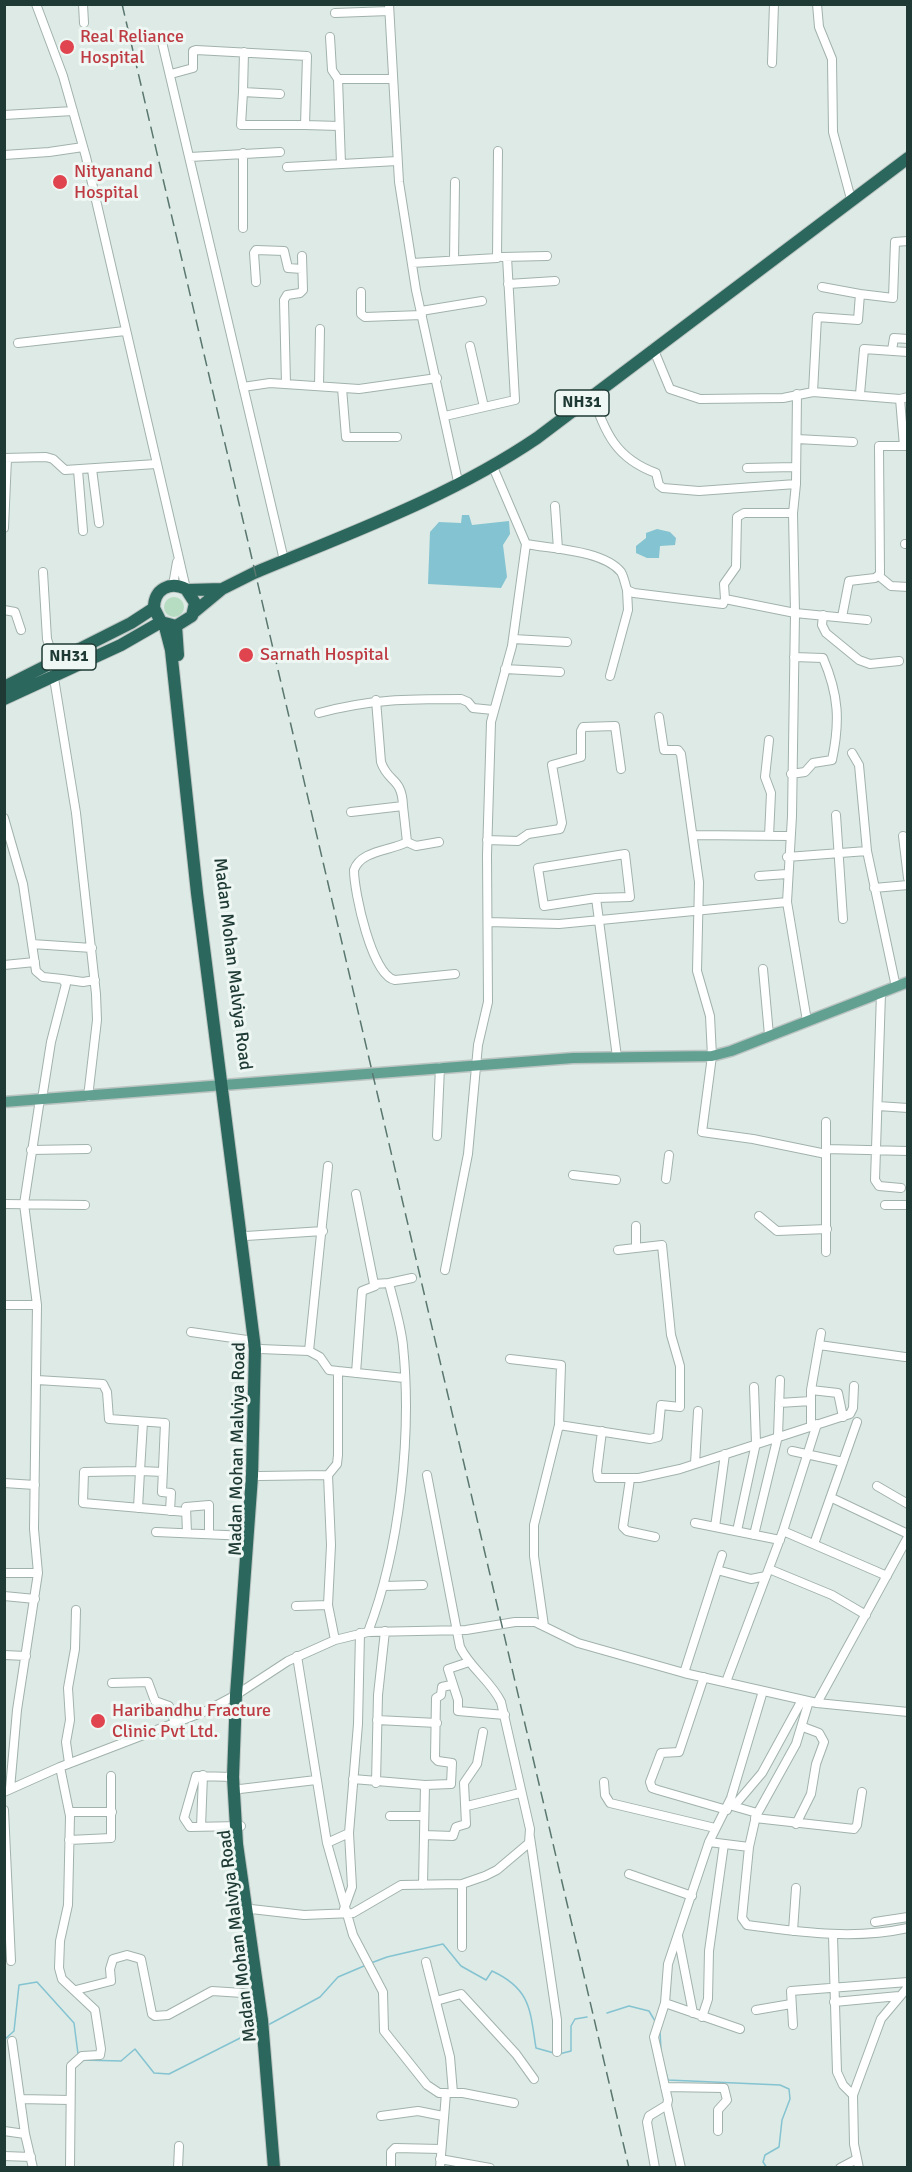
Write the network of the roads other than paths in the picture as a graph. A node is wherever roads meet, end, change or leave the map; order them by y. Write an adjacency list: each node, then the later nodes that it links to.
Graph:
1 (36, 4): 17 (street)
2 (83, 4): 7 (street)
3 (774, 4): 11 (street)
4 (817, 4): 32 (street)
5 (389, 8): 6 (street); 14 (street)
6 (335, 13)
7 (84, 23)
8 (330, 37): 13 (street)
9 (162, 42): 12 (street)
10 (244, 52): 12 (street); 15 (street); 19 (street)
11 (772, 63)
12 (171, 74): 26 (street)
13 (338, 79): 14 (street); 20 (street)
14 (391, 79): 28 (street)
15 (243, 92): 16 (street); 19 (street)
16 (280, 94)
17 (73, 111): 18 (street); 21 (street)
18 (4, 115)
19 (305, 125): 20 (street)
20 (339, 126): 29 (street)
21 (83, 147): 25 (street); 50 (street)
22 (498, 151): 37 (street)
23 (280, 152): 24 (street)
24 (243, 153): 26 (street); 33 (street)
25 (4, 155)
26 (190, 157): 60 (street)
27 (908, 158): 32 (highway, NH31)
28 (397, 161): 29 (street); 39 (street)
29 (341, 164): 30 (street)
30 (287, 167)
31 (455, 182): 38 (street)
32 (851, 199): 54 (highway, NH31)
33 (243, 228)
34 (908, 241): 46 (street)
35 (302, 256): 40 (street)
36 (547, 256): 37 (street)
37 (502, 257): 38 (street); 43 (street)
38 (454, 260): 39 (street)
39 (412, 263): 48 (street)
40 (302, 269): 42 (street); 58 (street)
41 (555, 281): 43 (street)
42 (256, 282)
43 (508, 284): 67 (street)
44 (822, 287): 46 (street)
45 (361, 292): 48 (street)
46 (861, 294): 62 (street)
47 (482, 301): 48 (street)
48 (422, 313): 57 (street)
49 (320, 329): 59 (street)
50 (126, 331): 52 (street); 75 (street)
51 (908, 339): 55 (street)
52 (18, 343)
53 (470, 346): 67 (street)
54 (653, 348): 63 (highway, NH31); 64 (street)
55 (892, 350): 56 (street); 65 (street)
56 (908, 352)
57 (437, 378): 61 (street); 68 (street)
58 (286, 384): 59 (street); 60 (street)
59 (319, 386): 61 (street)
60 (243, 387): 91 (street)
61 (342, 388): 70 (street)
62 (813, 392): 64 (street); 65 (street)
63 (592, 394): 76 (highway, NH31); 81 (street)
64 (797, 394): 71 (street)
65 (860, 394): 66 (street)
66 (904, 398): 69 (street)
67 (484, 407): 68 (street)
68 (445, 416): 82 (street)
69 (904, 418): 73 (street)
70 (397, 437)
71 (797, 439): 72 (street); 77 (street)
72 (853, 442)
73 (905, 446): 93 (street)
74 (6, 458): 80 (street); 86 (street)
75 (156, 464): 79 (street); 90 (street)
76 (493, 467): 82 (highway, NH31); 88 (street)
77 (795, 467): 78 (street); 81 (street)
78 (747, 468)
79 (92, 469): 80 (street); 85 (street)
80 (78, 470): 87 (street)
81 (796, 484): 84 (street)
82 (459, 486): 91 (highway, NH31)
83 (555, 506): 89 (street)
84 (793, 513): 99 (street); 103 (street)
85 (99, 524)
86 (4, 528)
87 (82, 531)
88 (526, 544): 89 (street); 109 (street)
89 (558, 549): 98 (street)
90 (177, 558): 94 (street); 96 (street)
91 (285, 560): 97 (highway, NH31)
92 (44, 572): 113 (street)
93 (879, 576): 95 (street); 105 (street)
94 (173, 585): 96 (highway, NH31); 100 (highway, NH31)
95 (908, 587)
96 (187, 589): 97 (highway, NH31); 102 (highway)
97 (222, 590): 102 (highway, NH31)
98 (627, 590): 99 (street); 116 (street)
99 (725, 599): 103 (street)
100 (154, 608): 107 (highway); 113 (highway, NH31)
101 (4, 610): 108 (street)
102 (193, 613): 107 (highway, NH31)
103 (795, 613): 104 (street); 111 (street)
104 (823, 615): 105 (street); 112 (street)
105 (842, 617): 106 (street)
106 (867, 620)
107 (167, 624): 113 (highway, NH31); 169 (highway)
108 (21, 630)
109 (513, 639): 110 (street); 114 (street)
110 (567, 642)
111 (794, 657): 126 (street); 126 (street)
112 (899, 661)
113 (54, 668): 117 (highway, NH31); 118 (highway, NH31); 153 (street)
114 (504, 669): 115 (street); 120 (street)
115 (560, 672)
116 (610, 676)
117 (4, 687)
118 (4, 699)
119 (376, 700): 120 (street); 121 (street); 127 (street)
120 (493, 710): 135 (street)
121 (319, 713)
122 (659, 717): 131 (street)
123 (769, 740): 132 (street)
124 (852, 753): 138 (street)
125 (621, 769): 135 (street)
126 (791, 774): 133 (street)
127 (403, 806): 128 (street); 136 (street)
128 (351, 812)
129 (836, 815): 139 (street)
130 (4, 818): 152 (street)
131 (693, 835): 132 (street); 148 (street)
132 (769, 836): 133 (street)
133 (790, 836): 140 (street)
134 (903, 836): 143 (street)
135 (487, 840): 151 (street)
136 (407, 842): 137 (street); 157 (street)
137 (439, 842)
138 (867, 851): 139 (street); 145 (street)
139 (838, 853): 140 (street); 149 (street)
140 (788, 858): 141 (street)
141 (787, 874): 142 (street); 147 (street)
142 (759, 876)
143 (908, 878)
144 (908, 885): 145 (street)
145 (874, 888): 161 (street)
146 (596, 898): 146 (street); 150 (street)
147 (787, 902): 148 (street); 163 (street)
148 (698, 910): 150 (street); 165 (street)
149 (843, 919)
150 (599, 920): 151 (street); 166 (street)
151 (489, 922): 167 (street)
152 (32, 945): 153 (street); 154 (street)
153 (92, 948): 159 (street)
154 (35, 962): 155 (street); 158 (street)
155 (4, 965)
156 (763, 969): 164 (street)
157 (455, 974)
158 (62, 979): 159 (street); 171 (street)
159 (95, 980): 170 (street)
160 (908, 982): 161 (main road)
161 (896, 987): 162 (main road)
162 (881, 993): 163 (main road); 173 (street)
163 (807, 1021): 164 (main road)
164 (769, 1035): 165 (main road)
165 (712, 1056): 166 (main road); 181 (street)
166 (618, 1057): 167 (main road)
167 (477, 1065): 168 (main road); 202 (street)
168 (440, 1067): 169 (main road); 176 (street)
169 (226, 1086): 170 (main road); 198 (highway, Madan Mohan Malviya Road); 210 (highway)
170 (88, 1096): 171 (main road)
171 (41, 1099): 172 (main road); 178 (street)
172 (4, 1102)
173 (878, 1106): 174 (street); 179 (street)
174 (908, 1108)
175 (826, 1122): 181 (street)
176 (437, 1136)
177 (87, 1149): 178 (street)
178 (31, 1150): 190 (street)
179 (877, 1150): 180 (street); 181 (street); 187 (street)
180 (908, 1150)
181 (826, 1151): 196 (street)
182 (669, 1155): 186 (street)
183 (327, 1166): 197 (street)
184 (573, 1175): 185 (street)
185 (616, 1179)
186 (666, 1179)
187 (901, 1188)
188 (357, 1194): 205 (street)
189 (4, 1204): 190 (street)
190 (24, 1204): 191 (street); 207 (street)
191 (84, 1205)
192 (885, 1205): 193 (street)
193 (908, 1205)
194 (759, 1216): 196 (street)
195 (636, 1226): 199 (street)
196 (827, 1229): 201 (street)
197 (323, 1231): 198 (street); 212 (street)
198 (246, 1236): 210 (highway, Madan Mohan Malviya Road)
199 (636, 1248): 200 (street); 231 (street)
200 (618, 1250)
201 (826, 1252)
202 (445, 1270)
203 (412, 1278): 204 (street)
204 (388, 1283): 205 (street); 217 (street)
205 (375, 1286): 216 (street)
206 (4, 1305): 207 (street)
207 (37, 1305): 218 (street)
208 (191, 1332): 210 (street)
209 (821, 1333): 211 (street)
210 (257, 1345): 212 (street); 243 (highway, Madan Mohan Malviya Road); 262 (highway)
211 (819, 1345): 213 (street); 222 (street)
212 (309, 1351): 215 (street)
213 (904, 1357)
214 (510, 1359): 229 (street)
215 (338, 1371): 216 (street); 241 (street)
216 (356, 1373): 217 (street)
217 (404, 1378): 272 (street)
218 (36, 1380): 227 (street); 246 (street)
219 (780, 1380): 224 (street)
220 (854, 1386): 226 (street)
221 (754, 1387): 233 (street)
222 (811, 1390): 223 (street); 226 (street)
223 (811, 1401): 224 (street); 230 (street)
224 (779, 1403): 232 (street)
225 (698, 1411): 238 (street)
226 (843, 1417): 230 (street)
227 (142, 1422): 239 (street); 240 (street)
228 (857, 1422): 237 (street)
229 (559, 1425): 231 (street); 279 (street)
230 (814, 1425): 232 (street); 236 (street)
231 (602, 1431): 244 (street)
232 (778, 1436): 233 (street); 259 (street)
233 (756, 1443): 235 (street); 255 (street)
234 (792, 1450): 236 (street)
235 (725, 1454): 238 (street); 254 (street)
236 (807, 1454): 237 (street); 260 (street)
237 (843, 1461): 248 (street)
238 (695, 1464): 244 (street)
239 (140, 1471): 240 (street); 250 (street); 250 (street)
240 (163, 1472): 251 (street)
241 (328, 1475): 243 (street); 275 (street)
242 (427, 1475): 280 (street)
243 (258, 1476): 294 (highway, Madan Mohan Malviya Road)
244 (630, 1479): 263 (street)
245 (4, 1483): 246 (street)
246 (35, 1485): 268 (street)
247 (877, 1486): 249 (street)
248 (832, 1498): 261 (street); 264 (street)
249 (908, 1504)
250 (138, 1508): 251 (street)
251 (170, 1511): 252 (street)
252 (186, 1512): 257 (street); 258 (street)
253 (695, 1523): 254 (street)
254 (715, 1527): 255 (street)
255 (737, 1531): 259 (street)
256 (156, 1532): 257 (street)
257 (187, 1533): 258 (street)
258 (210, 1534): 262 (street)
259 (754, 1535): 260 (street)
260 (781, 1535): 264 (street); 269 (street)
261 (908, 1535): 270 (street)
262 (248, 1536): 294 (highway)
263 (655, 1537)
264 (814, 1544): 270 (street)
265 (722, 1555): 266 (street)
266 (717, 1570): 269 (street); 288 (street)
267 (4, 1573): 268 (street)
268 (38, 1573): 274 (street)
269 (768, 1573): 278 (street); 290 (street)
270 (887, 1576): 278 (street)
271 (423, 1585): 272 (street)
272 (384, 1586): 282 (street)
273 (4, 1596): 274 (street)
274 (35, 1599): 285 (street)
275 (328, 1605): 276 (street); 283 (street)
276 (296, 1606)
277 (76, 1610): 303 (street)
278 (866, 1615): 295 (street)
279 (544, 1626): 280 (street); 288 (street)
280 (455, 1630): 281 (street); 287 (street)
281 (385, 1631): 282 (street); 298 (street)
282 (364, 1633): 283 (street); 308 (street)
283 (335, 1640): 286 (street)
284 (4, 1655): 285 (street)
285 (26, 1656): 314 (street)
286 (297, 1656): 294 (street); 309 (street)
287 (469, 1662): 292 (street); 297 (street)
288 (684, 1673): 289 (street)
289 (704, 1677): 290 (street); 318 (street)
290 (726, 1682): 293 (street)
291 (112, 1683): 299 (street)
292 (451, 1685): 297 (street); 300 (street)
293 (763, 1691): 295 (street); 318 (street)
294 (239, 1693): 299 (street); 307 (highway, Madan Mohan Malviya Road); 313 (highway, Madan Mohan Malviya Road)
295 (809, 1701): 296 (street); 301 (street); 318 (street)
296 (908, 1712)
297 (505, 1715): 316 (street)
298 (377, 1720): 300 (street); 311 (street)
299 (175, 1723): 303 (street)
300 (436, 1723): 312 (street)
301 (803, 1727): 324 (street); 325 (street)
302 (483, 1732): 317 (street)
303 (69, 1763): 304 (street)
304 (60, 1767): 314 (street); 320 (street)
305 (203, 1775): 307 (street); 327 (street); 327 (street)
306 (111, 1776): 321 (street)
307 (233, 1777): 326 (highway, Madan Mohan Malviya Road)
308 (353, 1779): 311 (street); 329 (street)
309 (316, 1780): 313 (street); 334 (street)
310 (604, 1782): 328 (street)
311 (376, 1783): 312 (street)
312 (425, 1785): 323 (street)
313 (240, 1789): 326 (highway, Madan Mohan Malviya Road)
314 (7, 1791)
315 (862, 1792): 325 (street)
316 (520, 1793): 317 (street); 331 (street)
317 (467, 1806): 330 (street)
318 (730, 1807): 324 (street); 328 (street)
319 (4, 1810): 351 (street)
320 (70, 1812): 321 (street); 332 (street)
321 (112, 1812): 332 (street)
322 (390, 1816): 323 (street)
323 (424, 1816): 330 (street)
324 (756, 1816): 325 (street); 336 (street)
325 (796, 1824)
326 (239, 1826): 327 (street); 342 (highway, Madan Mohan Malviya Road); 357 (highway, Madan Mohan Malviya Road)
327 (201, 1827)
328 (715, 1828): 333 (street)
329 (349, 1833): 334 (street); 343 (street)
330 (424, 1835): 339 (street)
331 (530, 1837): 338 (street); 371 (street)
332 (69, 1840): 356 (street)
333 (709, 1842): 335 (street); 341 (street)
334 (327, 1843): 343 (street)
335 (724, 1844): 336 (street); 365 (street)
336 (750, 1847): 347 (street)
337 (629, 1874): 341 (street)
338 (462, 1884): 339 (street); 350 (street)
339 (423, 1885): 343 (street)
340 (796, 1888): 347 (street)
341 (692, 1896): 348 (street)
342 (251, 1909): 343 (street); 366 (highway, Madan Mohan Malviya Road)
343 (345, 1912): 374 (street)
344 (908, 1917): 345 (street)
345 (874, 1922)
346 (908, 1928): 349 (street)
347 (793, 1931): 349 (street)
348 (678, 1936): 361 (street); 364 (street)
349 (833, 1936): 355 (street)
350 (462, 1947)
351 (11, 1961)
352 (426, 1962): 359 (street)
353 (908, 1982): 355 (street)
354 (907, 1987): 358 (street)
355 (833, 1989): 360 (street); 362 (street)
356 (76, 1990): 357 (street); 377 (street)
357 (258, 1994): 366 (highway, Madan Mohan Malviya Road)
358 (899, 1996): 360 (street); 375 (street)
359 (436, 2001): 372 (street); 374 (street)
360 (834, 2002): 375 (street)
361 (665, 2003): 364 (street); 373 (street)
362 (791, 2004): 363 (street); 367 (street)
363 (756, 2010)
364 (693, 2013): 365 (street)
365 (702, 2017): 368 (street)
366 (264, 2020): 370 (highway, Madan Mohan Malviya Road)
367 (793, 2025)
368 (740, 2029)
369 (12, 2041): 376 (street)
370 (266, 2041): 395 (highway, Madan Mohan Malviya Road); 396 (highway, Madan Mohan Malviya Road)
371 (557, 2052)
372 (534, 2079)
373 (665, 2087): 379 (street); 383 (street)
374 (450, 2093): 378 (street); 381 (street)
375 (853, 2095): 389 (street)
376 (20, 2100): 377 (street); 384 (street)
377 (70, 2100): 393 (street)
378 (514, 2103)
379 (667, 2104): 397 (street); 398 (street)
380 (381, 2116): 381 (street)
381 (443, 2116): 388 (street)
382 (4, 2131): 384 (street)
383 (718, 2131)
384 (25, 2134): 387 (street)
385 (179, 2146): 394 (street)
386 (4, 2156): 387 (street)
387 (31, 2157): 392 (street)
388 (440, 2159): 390 (street); 391 (street)
389 (858, 2163): 399 (street)
390 (391, 2166)
391 (484, 2167)
392 (33, 2168)
393 (70, 2168)
394 (178, 2168)
395 (274, 2168)
396 (280, 2168)
397 (655, 2168)
398 (681, 2168)
399 (840, 2168)

